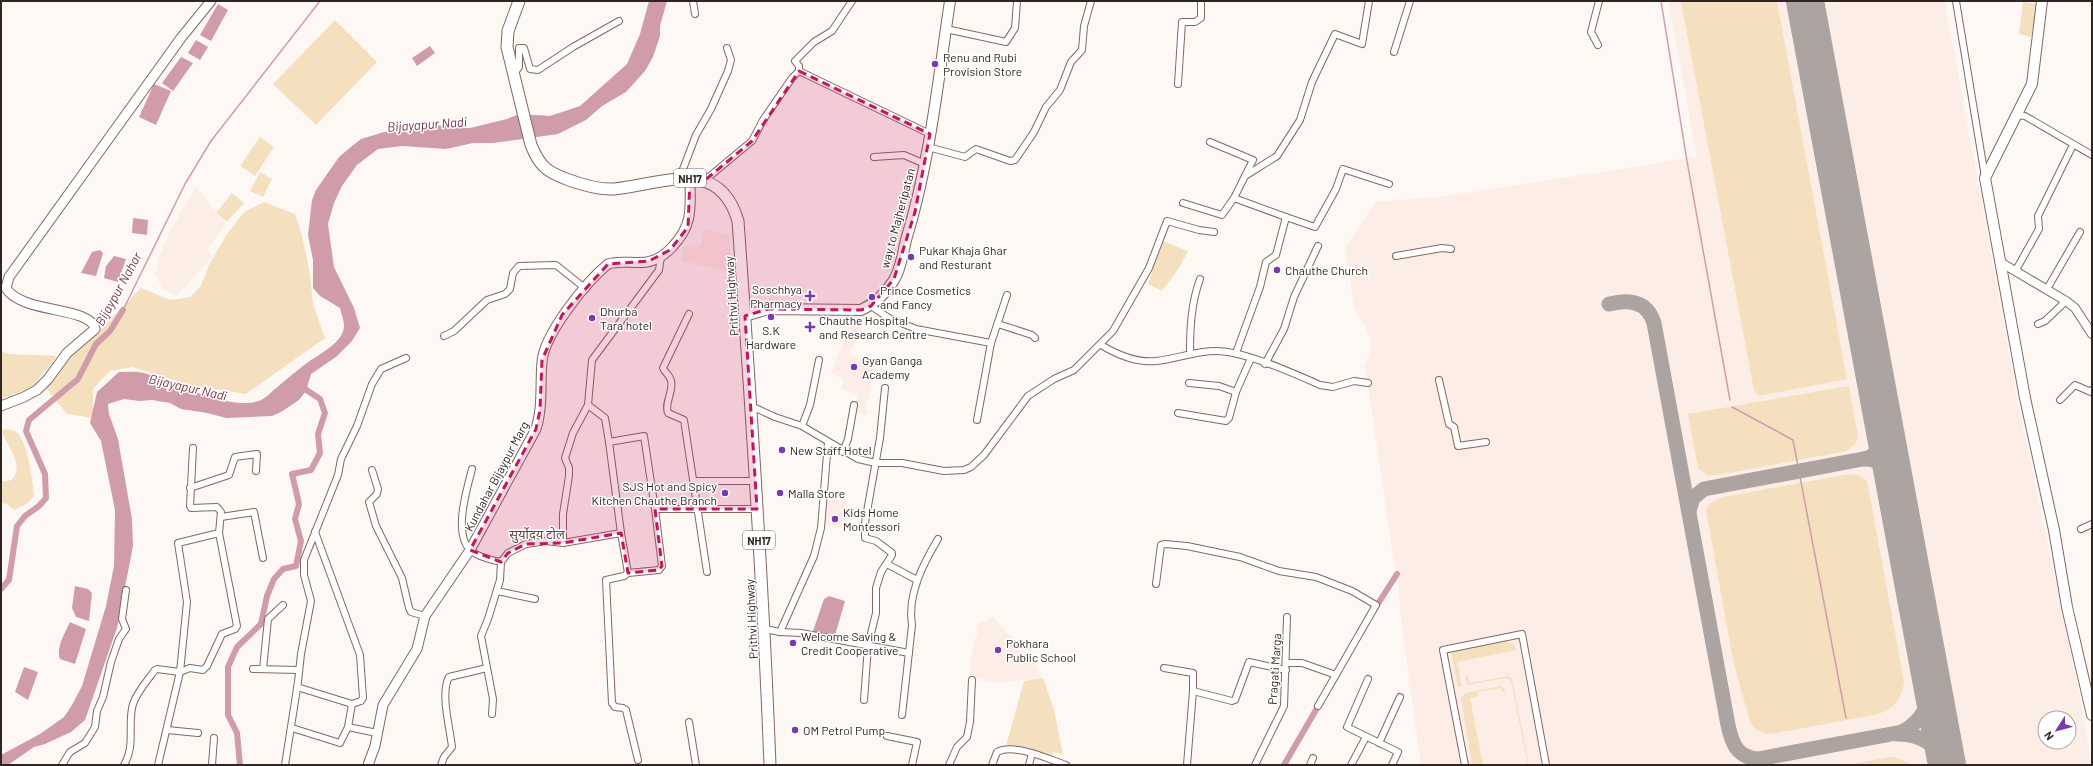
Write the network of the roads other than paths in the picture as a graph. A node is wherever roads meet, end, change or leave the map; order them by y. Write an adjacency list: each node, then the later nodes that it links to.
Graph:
1 (211, 1): 48 (main road)
2 (519, 1): 21 (highway, Prithvi Highway / NH17)
3 (693, 1): 14 (street)
4 (852, 1): 20 (street)
5 (950, 1): 16 (main road, way to Majheripatan)
6 (1017, 1): 16 (street)
7 (1091, 1): 27 (street)
8 (1201, 1): 22 (street)
9 (1369, 1): 31 (street)
10 (1410, 1): 19 (street)
11 (1599, 1): 17 (street)
12 (1956, 1): 33 (street)
13 (2042, 1): 23 (main road)
14 (695, 14)
15 (619, 21): 21 (street)
16 (946, 29): 24 (main road, way to Majheripatan)
17 (1598, 45)
18 (727, 48): 32 (street)
19 (1394, 52)
20 (799, 71): 24 (street); 34 (street)
21 (513, 74): 32 (highway, Prithvi Highway / NH17)
22 (1178, 84)
23 (2017, 115): 26 (street); 33 (main road)
24 (930, 134): 27 (main road, way to Majheripatan)
25 (1210, 142): 31 (street)
26 (2073, 145): 28 (street); 46 (street)
27 (928, 147): 30 (main road, way to Majheripatan)
28 (2092, 155)
29 (874, 157): 30 (street)
30 (924, 164): 53 (main road, way to Majheripatan)
31 (1245, 176): 36 (street)
32 (685, 178): 34 (highway, Prithvi Highway / NH17); 44 (main road, Kundahar Bijaypur Marg)
33 (1985, 178): 45 (main road)
34 (704, 181): 55 (highway, Prithvi Highway / NH17)
35 (1389, 184): 38 (street)
36 (1234, 198): 37 (street); 38 (street)
37 (1183, 203)
38 (1286, 217): 63 (street)
39 (1214, 232): 62 (street)
40 (2080, 232): 49 (street)
41 (1318, 246): 68 (street)
42 (1451, 249): 43 (street)
43 (1396, 256)
44 (661, 257): 50 (main road, Kundahar Bijaypur Marg); 76 (street)
45 (2000, 262): 46 (street); 143 (main road)
46 (2016, 270): 49 (street)
47 (1200, 279): 64 (street)
48 (4, 286): 78 (main road)
49 (2047, 288): 52 (street)
50 (586, 289): 59 (street); 106 (main road, Kundahar Bijaypur Marg)
51 (1007, 295): 56 (street)
52 (2066, 300): 57 (street); 58 (street)
53 (871, 306): 55 (main road); 61 (street)
54 (689, 314): 92 (street)
55 (745, 316): 79 (highway, Prithvi Highway / NH17)
56 (998, 324): 60 (street); 61 (street)
57 (2038, 324)
58 (2092, 334)
59 (444, 336)
60 (1035, 338)
61 (991, 343): 81 (street)
62 (1101, 345): 64 (street); 88 (street)
63 (1236, 353): 64 (street); 66 (street)
64 (1190, 354)
65 (406, 358): 101 (street)
66 (1251, 358): 68 (street); 74 (street)
67 (819, 360): 82 (street)
68 (1265, 364): 70 (street)
69 (1439, 380): 85 (street)
70 (1368, 382)
71 (1189, 383): 74 (street)
72 (885, 388): 88 (street)
73 (2092, 390): 75 (street)
74 (1236, 392): 80 (street)
75 (2060, 400)
76 (588, 405): 83 (street); 105 (street)
77 (854, 405): 87 (street)
78 (1, 406)
79 (751, 406): 82 (street); 93 (highway, Prithvi Highway / NH17)
80 (1178, 414)
81 (977, 420)
82 (802, 426): 84 (street)
83 (609, 442): 95 (street); 103 (street)
84 (828, 442): 87 (street); 121 (street)
85 (1486, 442)
86 (193, 448): 94 (street)
87 (843, 452): 88 (street)
88 (876, 463): 109 (street)
89 (472, 469): 106 (street)
90 (372, 470): 118 (street)
91 (256, 471): 94 (street)
92 (694, 481): 93 (street); 97 (street)
93 (755, 481): 96 (highway, Prithvi Highway / NH17)
94 (190, 488): 98 (street)
95 (655, 509): 97 (street); 111 (street)
96 (757, 509): 97 (street); 120 (highway, Prithvi Highway / NH17)
97 (698, 510): 110 (street)
98 (221, 517): 102 (street); 107 (street)
99 (2092, 524): 100 (street)
100 (2081, 529)
101 (315, 532): 129 (street); 139 (street)
102 (220, 533): 131 (street); 131 (street)
103 (621, 533): 105 (street); 111 (street)
104 (938, 539): 112 (street)
105 (563, 543): 108 (street)
106 (470, 550): 108 (street); 118 (main road, Kundahar Bijaypur Marg)
107 (263, 558)
108 (501, 562): 115 (street)
109 (887, 564): 112 (street); 122 (street)
110 (707, 572)
111 (628, 573): 156 (street)
112 (917, 580): 123 (street)
113 (1156, 584): 132 (street)
114 (126, 590): 157 (street)
115 (497, 591): 116 (street); 125 (street)
116 (535, 599)
117 (283, 605): 128 (street)
118 (425, 616): 149 (main road, Kundahar Bijaypur Marg)
119 (1287, 617): 124 (street, Pragati Marga)
120 (765, 629): 121 (street); 165 (highway, Prithvi Highway / NH17)
121 (780, 632): 122 (street)
122 (868, 646): 123 (street); 138 (street)
123 (908, 653): 142 (street)
124 (1287, 663): 130 (street, Pragati Marga); 132 (street)
125 (487, 668): 141 (street); 163 (street)
126 (1164, 668): 136 (street)
127 (253, 669): 128 (street)
128 (263, 669): 129 (street)
129 (300, 670): 135 (street)
130 (1286, 670): 136 (street); 172 (street, Pragati Marga)
131 (180, 672): 147 (street); 158 (street)
132 (1336, 675): 140 (street)
133 (1368, 679): 151 (street)
134 (972, 680): 167 (street)
135 (297, 687): 139 (street); 146 (street)
136 (1193, 691): 171 (street)
137 (1400, 697): 153 (street)
138 (864, 700)
139 (352, 704): 145 (street)
140 (1318, 706)
141 (492, 714)
142 (902, 715)
143 (2092, 715)
144 (689, 722): 164 (street)
145 (348, 726): 146 (street); 149 (street)
146 (292, 728): 161 (street)
147 (167, 730): 148 (street); 159 (street)
148 (198, 733)
149 (376, 733): 162 (main road, Kundahar Bijaypur Marg)
150 (887, 736): 166 (street)
151 (1366, 737): 153 (street); 174 (street)
152 (214, 738): 160 (street)
153 (1379, 742): 175 (street)
154 (1032, 753): 168 (street); 169 (street); 170 (street)
155 (1313, 758): 173 (street)
156 (638, 760)
157 (62, 765)
158 (124, 765)
159 (158, 765)
160 (212, 765)
161 (285, 765)
162 (368, 765)
163 (441, 765)
164 (696, 765)
165 (770, 765)
166 (912, 765)
167 (949, 765)
168 (992, 765)
169 (1029, 765)
170 (1066, 765)
171 (1187, 765)
172 (1255, 765)
173 (1310, 765)
174 (1351, 765)
175 (1392, 765)
176 (1465, 765): 177 (street)
177 (1546, 765)

